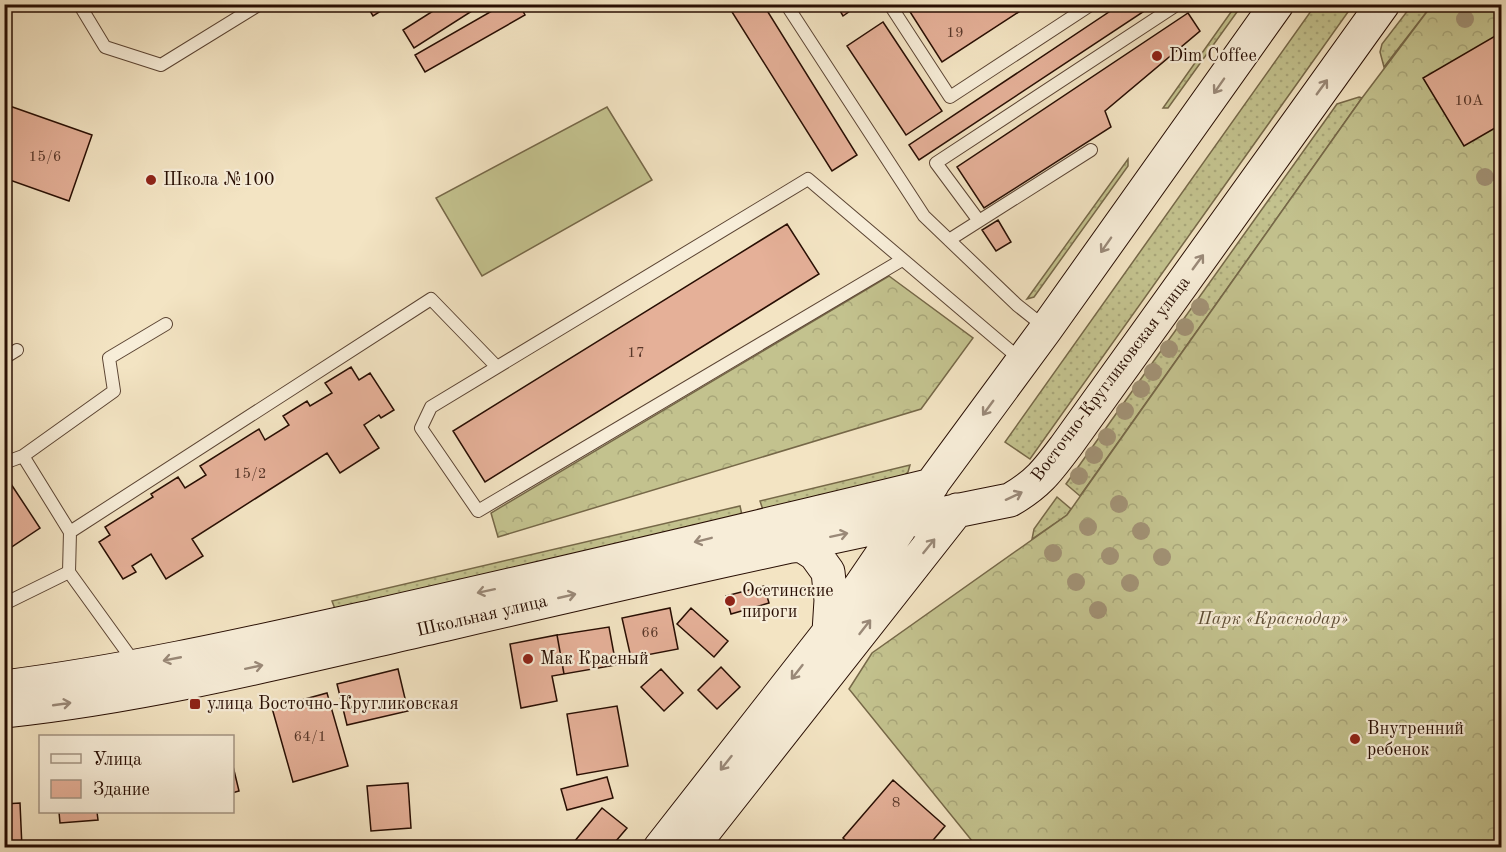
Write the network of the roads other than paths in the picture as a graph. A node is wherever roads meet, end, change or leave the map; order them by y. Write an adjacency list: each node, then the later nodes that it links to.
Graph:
1 (79, 4): 2 (lane)
2 (260, 4)
3 (786, 4): 11 (lane)
4 (893, 4): 5 (lane)
5 (1092, 4)
6 (1178, 4): 10 (lane)
7 (1277, 4): 14 (main road, one-way to 14)
8 (1383, 4): 22 (main road, Восточно-Кругликовская улица, one-way to 8)
9 (1091, 150): 10 (lane)
10 (979, 221): 11 (lane)
11 (949, 240): 14 (lane)
12 (902, 260): 17 (lane); 18 (lane); 18 (lane)
13 (166, 324): 19 (lane)
14 (1046, 328): 17 (main road)
15 (17, 350): 16 (lane)
16 (4, 358)
17 (1022, 361): 21 (main road, one-way to 21)
18 (496, 366): 24 (lane)
19 (23, 456): 20 (lane); 24 (lane)
20 (4, 463)
21 (932, 485): 23 (main road); 29 (main road, Школьная улица, one-way to 29)
22 (957, 510): 23 (main road, Школьная улица); 33 (main road, one-way to 22)
23 (904, 522): 25 (main road, Школьная улица, one-way to 23); 28 (main road)
24 (70, 532): 26 (lane)
25 (785, 547): 28 (main road); 31 (main road, Школьная улица, one-way to 25)
26 (69, 572): 27 (lane); 29 (lane)
27 (4, 604)
28 (829, 632): 32 (main road, one-way to 32)
29 (137, 666): 30 (main road, Школьная улица)
30 (4, 687)
31 (4, 711)
32 (660, 848)
33 (691, 848)

